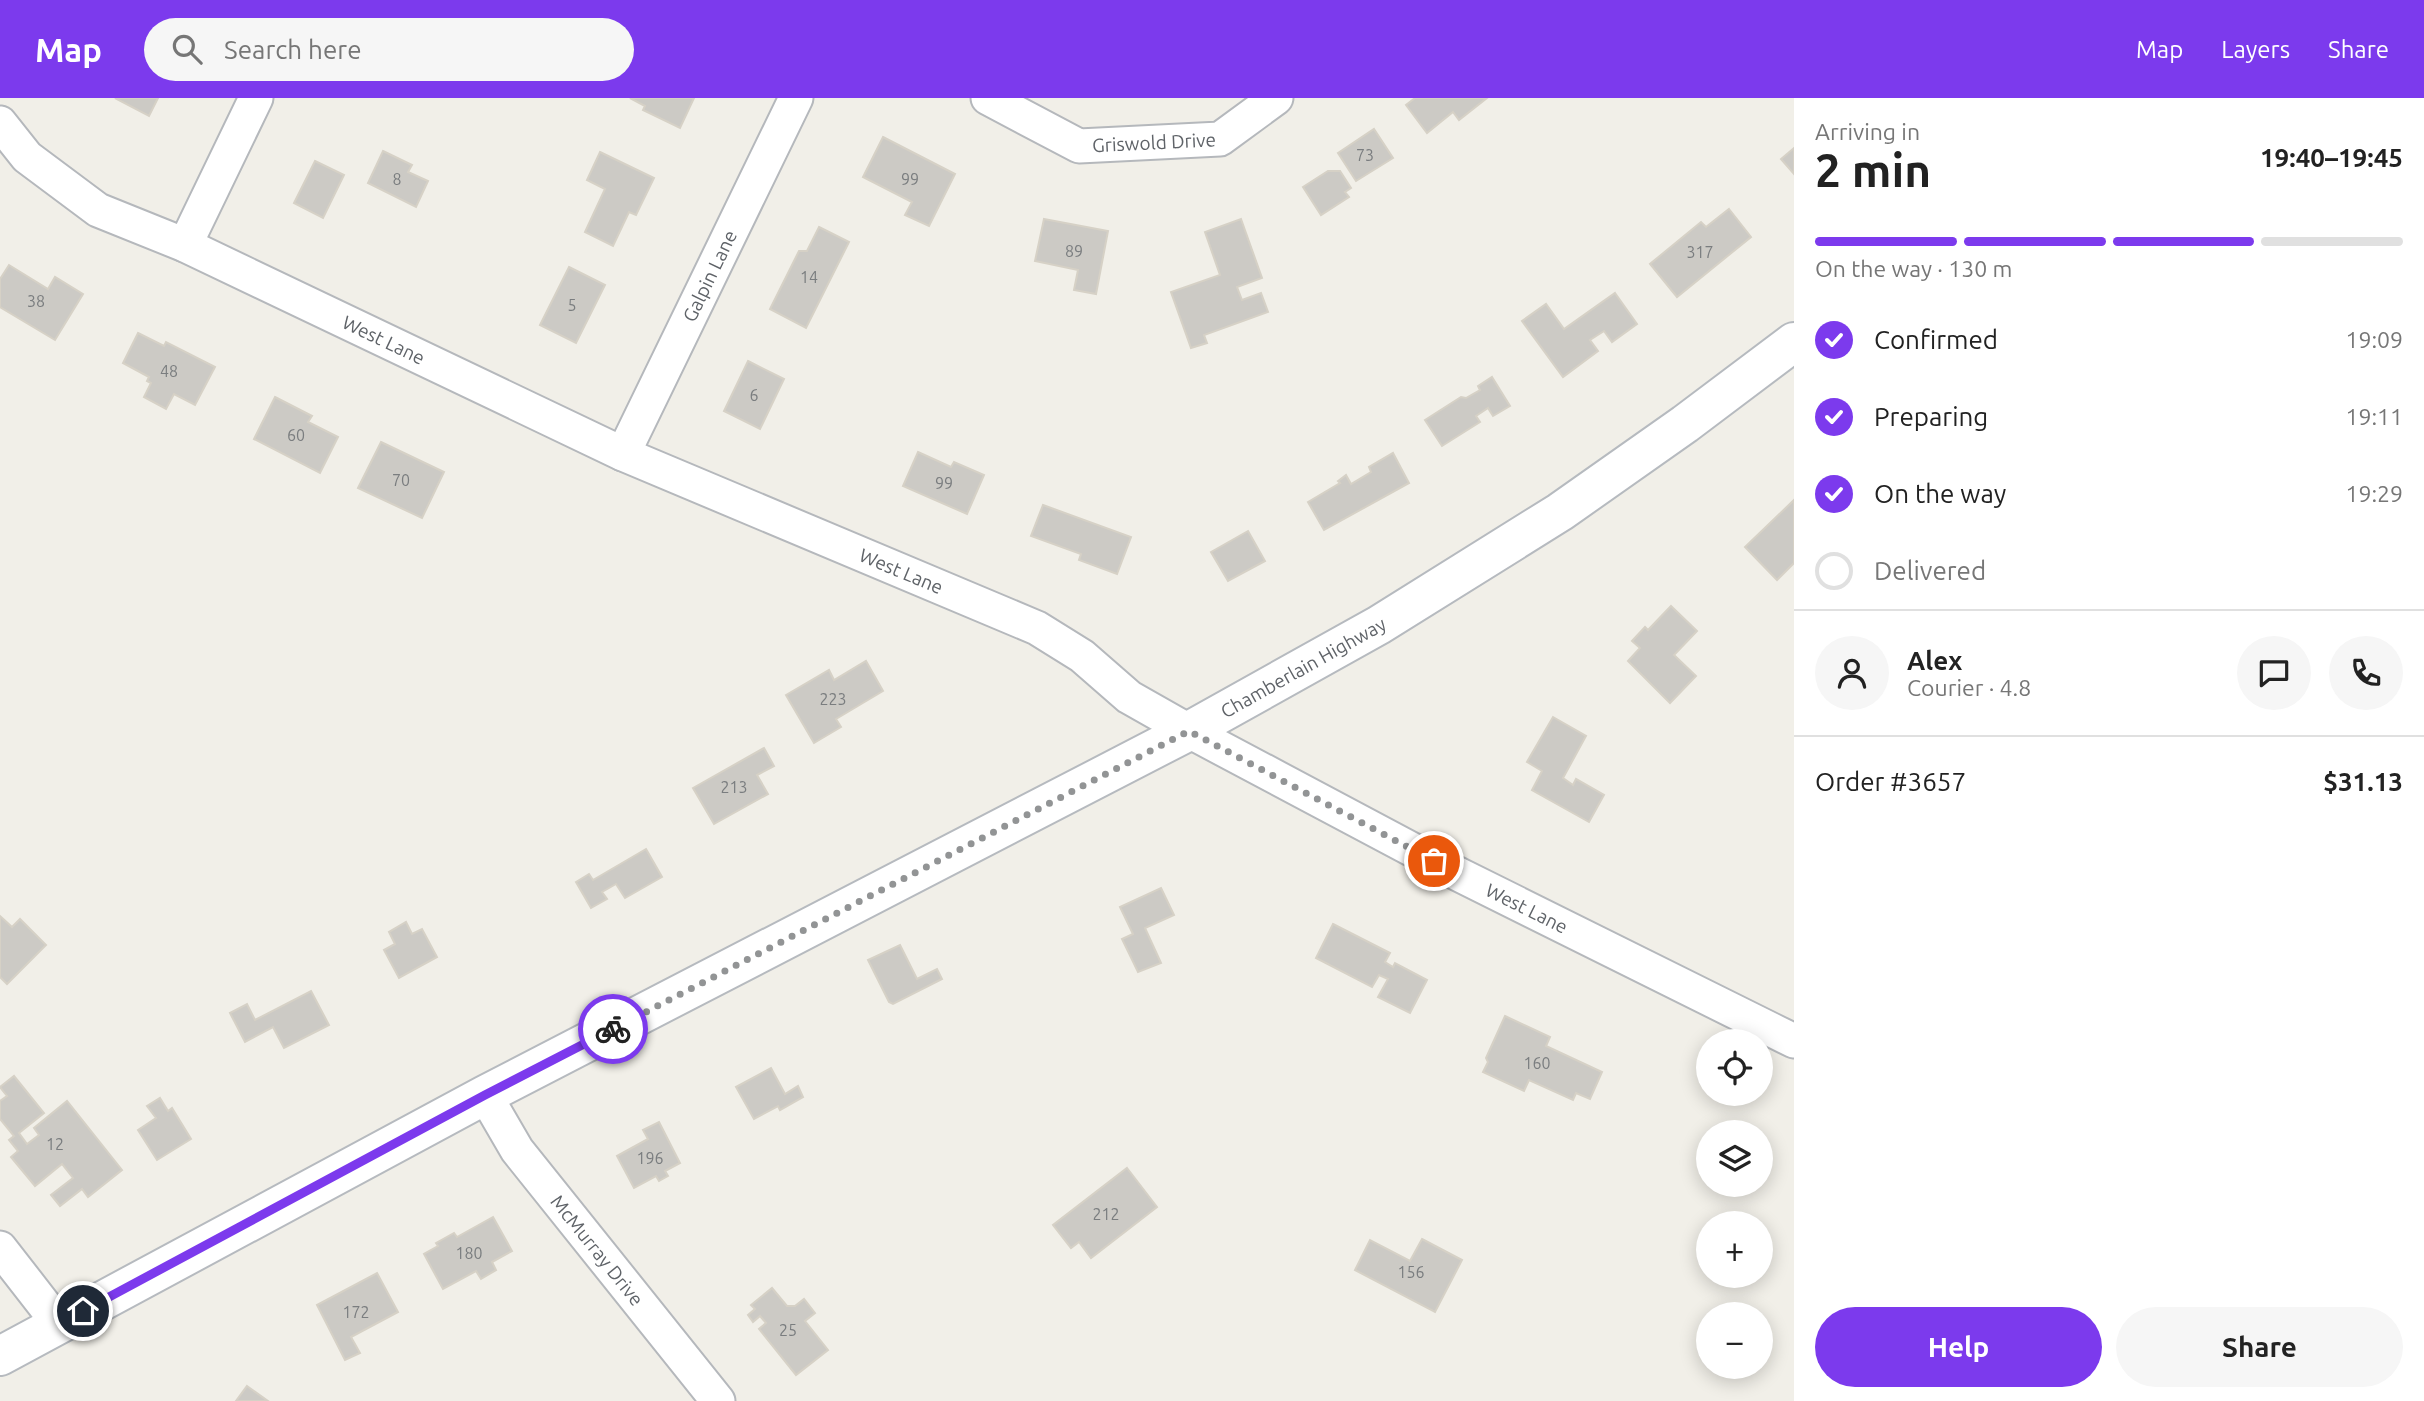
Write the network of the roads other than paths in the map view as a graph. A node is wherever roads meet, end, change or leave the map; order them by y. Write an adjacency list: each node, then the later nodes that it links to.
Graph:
1 (256, 98): 6 (street)
2 (796, 98): 8 (street, Galpin Lane)
3 (988, 98): 4 (street, Griswold Drive)
4 (1276, 98)
5 (0, 123): 6 (street, West Lane)
6 (185, 245): 8 (street, West Lane)
7 (1794, 342): 9 (main road, Chamberlain Highway)
8 (623, 454): 9 (street, West Lane)
9 (1189, 731): 10 (street, West Lane); 11 (main road, Chamberlain Highway)
10 (1794, 1041)
11 (485, 1095): 13 (main road, Chamberlain Highway); 15 (street, McMurray Drive)
12 (0, 1248): 13 (street)
13 (59, 1324): 14 (main road, Chamberlain Highway)
14 (0, 1356)
15 (718, 1401)

